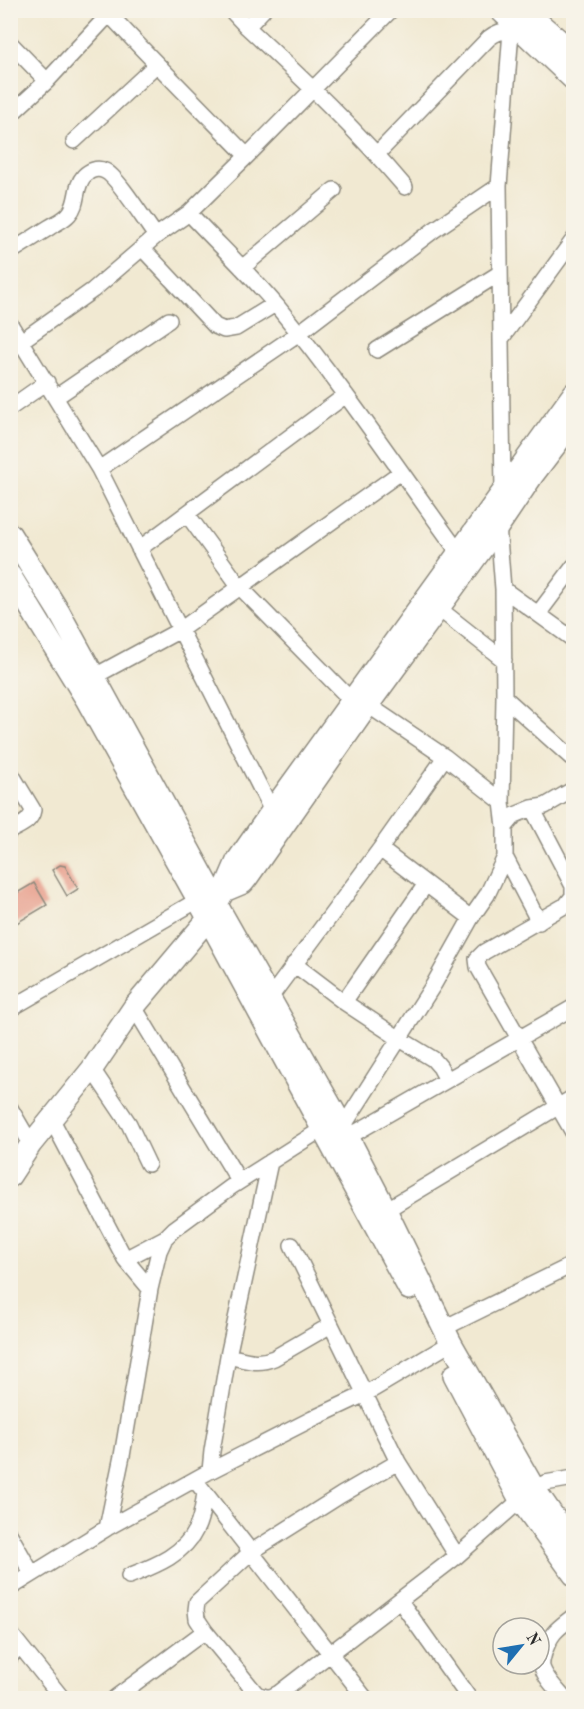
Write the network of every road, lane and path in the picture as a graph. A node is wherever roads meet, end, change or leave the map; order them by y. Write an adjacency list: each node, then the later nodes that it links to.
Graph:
1 (231, 10): 7 (street)
2 (263, 10): 7 (street)
3 (391, 10): 13 (street)
4 (500, 10): 6 (street)
5 (111, 12): 10 (street); 12 (street)
6 (522, 23): 9 (street); 11 (street); 16 (street); 18 (street)
7 (247, 27): 13 (street)
8 (10, 43): 12 (street)
9 (573, 54)
10 (156, 65): 15 (street); 17 (street)
11 (573, 80)
12 (47, 81): 14 (street)
13 (313, 88): 16 (street); 17 (street)
14 (10, 116)
15 (74, 141)
16 (377, 154): 19 (street)
17 (247, 156): 21 (street)
18 (499, 186): 27 (street); 31 (street)
19 (405, 187)
20 (334, 190): 26 (street)
21 (189, 213): 22 (street); 26 (street)
22 (156, 236): 24 (street); 25 (street)
23 (573, 239): 32 (street)
24 (142, 248): 28 (street); 33 (street)
25 (10, 252)
26 (242, 268): 28 (street)
27 (500, 273): 32 (street); 34 (street)
28 (275, 304): 31 (street)
29 (169, 320): 38 (street)
30 (10, 324): 33 (street)
31 (299, 333): 37 (street); 41 (street)
32 (501, 339): 43 (street)
33 (16, 345): 35 (street)
34 (377, 350)
35 (47, 382): 38 (street); 39 (street)
36 (573, 393): 43 (street)
37 (346, 395): 42 (street); 44 (street)
38 (56, 397): 41 (street)
39 (10, 408)
40 (573, 421): 45 (street)
41 (99, 469): 47 (street)
42 (401, 472): 48 (street); 51 (street)
43 (503, 490): 45 (street); 48 (street)
44 (187, 514): 47 (street); 51 (street)
45 (498, 527): 52 (street); 53 (street)
46 (10, 534): 58 (street)
47 (139, 549): 55 (street)
48 (459, 553): 60 (street)
49 (573, 566): 54 (street)
50 (10, 575): 58 (street)
51 (240, 587): 55 (street); 60 (street)
52 (503, 589): 54 (street); 57 (street)
53 (438, 608): 57 (street); 60 (street)
54 (538, 614): 56 (street)
55 (180, 630): 58 (street); 67 (street)
56 (573, 640)
57 (504, 660): 59 (street)
58 (85, 679): 74 (street)
59 (504, 697): 62 (street); 65 (street)
60 (360, 703): 61 (street); 67 (street); 74 (street)
61 (445, 757): 65 (street); 70 (street)
62 (573, 760)
63 (10, 772): 69 (street)
64 (573, 789): 66 (street)
65 (502, 802): 68 (street)
66 (532, 808): 68 (street); 73 (street)
67 (272, 811): 74 (street)
68 (505, 827): 71 (street)
69 (10, 831)
70 (380, 849): 72 (street); 77 (street)
71 (505, 857): 75 (street); 76 (street)
72 (426, 884): 75 (street); 79 (street)
73 (573, 886): 76 (street)
74 (212, 904): 78 (street); 80 (street); 82 (street); 92 (street)
75 (471, 918): 83 (street)
76 (539, 922): 84 (street)
77 (294, 964): 78 (street); 79 (street)
78 (269, 999): 92 (street)
79 (344, 1002): 83 (street)
80 (134, 1007): 85 (street); 97 (street)
81 (573, 1007): 84 (street)
82 (10, 1009)
83 (400, 1039): 86 (street); 92 (street)
84 (520, 1039): 86 (street); 88 (street)
85 (92, 1068): 90 (street); 95 (street)
86 (447, 1080): 92 (street)
87 (573, 1097): 88 (street)
88 (558, 1106): 91 (street); 98 (street)
89 (10, 1108): 93 (street)
90 (52, 1120): 93 (street); 101 (street)
91 (573, 1134)
92 (336, 1135): 94 (street); 98 (street); 105 (street)
93 (31, 1144): 96 (street)
94 (270, 1162): 97 (street); 106 (street)
95 (148, 1164)
96 (10, 1176)
97 (240, 1181): 99 (street)
98 (386, 1210): 105 (street)
99 (165, 1238): 101 (street); 103 (street)
100 (292, 1245): 104 (street)
101 (125, 1259): 103 (street)
102 (573, 1264): 105 (street)
103 (150, 1289): 114 (street)
104 (331, 1325): 106 (street); 107 (street)
105 (445, 1341): 107 (street); 113 (street)
106 (228, 1356): 109 (street)
107 (365, 1394): 108 (street); 109 (street)
108 (398, 1462): 117 (street); 118 (street)
109 (210, 1471): 111 (street)
110 (573, 1478): 113 (street)
111 (195, 1480): 112 (street); 114 (street)
112 (205, 1493): 117 (street); 121 (street)
113 (527, 1494): 116 (street); 118 (street); 120 (street)
114 (107, 1528): 119 (street)
115 (10, 1535): 119 (street)
116 (573, 1546)
117 (251, 1552): 125 (street); 127 (street)
118 (457, 1556): 123 (street)
119 (32, 1574): 122 (street)
120 (573, 1575)
121 (129, 1576)
122 (10, 1588)
123 (400, 1601): 127 (street); 132 (street)
124 (573, 1616): 133 (street)
125 (205, 1631): 128 (street); 130 (street)
126 (14, 1645): 129 (street)
127 (330, 1653): 128 (street); 131 (street)
128 (254, 1696)
129 (62, 1698)
130 (115, 1698)
131 (365, 1698)
132 (469, 1698)
133 (564, 1698)

